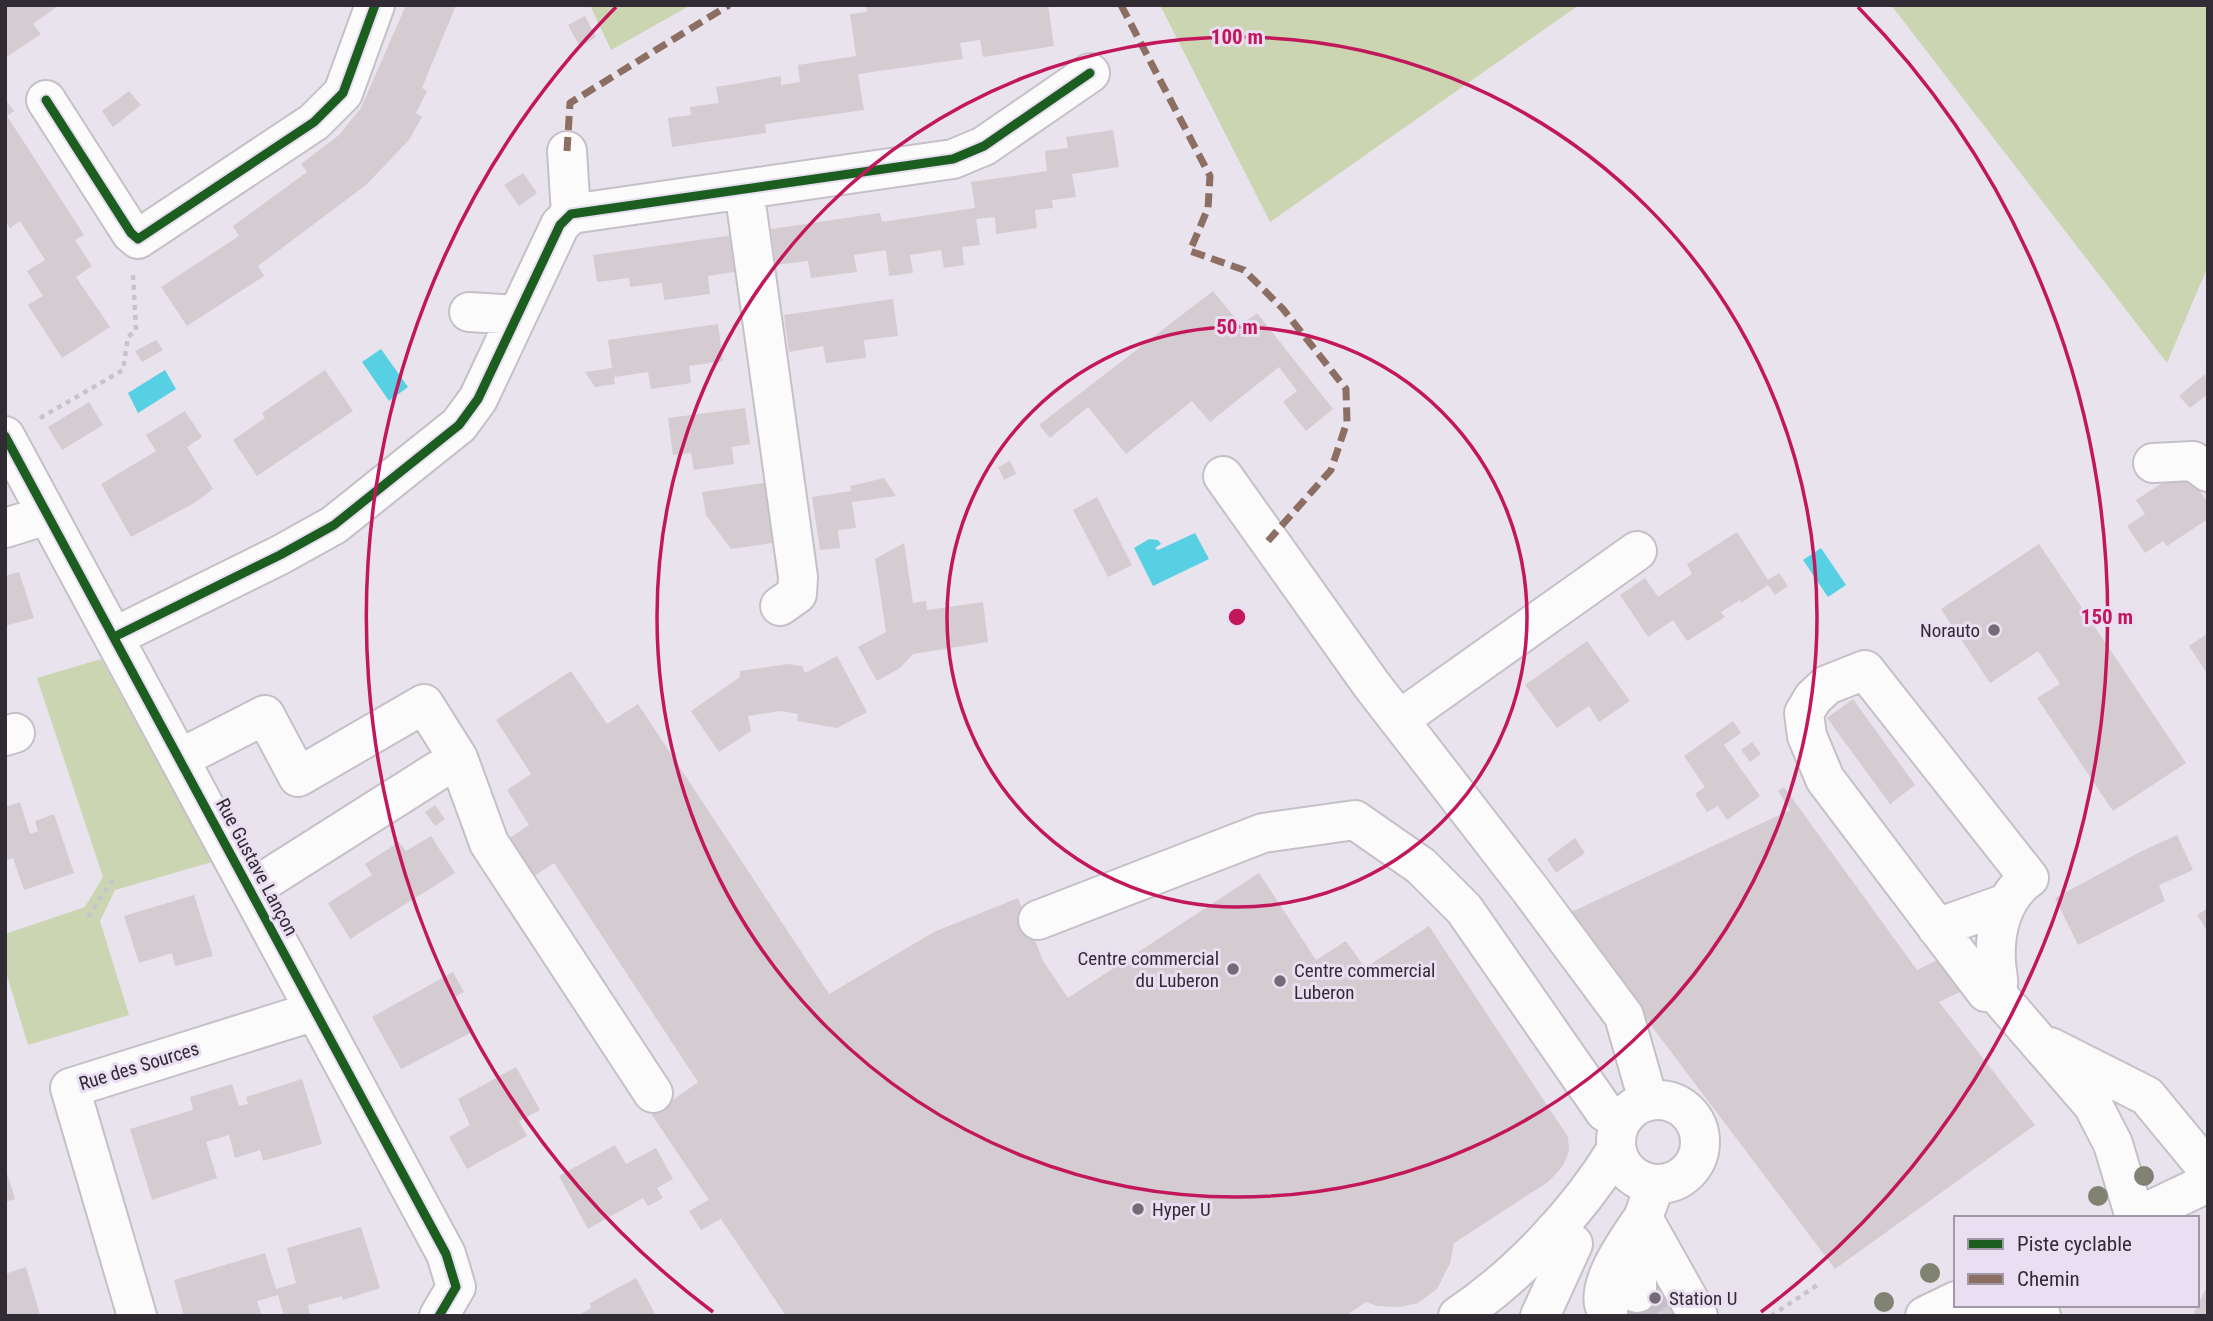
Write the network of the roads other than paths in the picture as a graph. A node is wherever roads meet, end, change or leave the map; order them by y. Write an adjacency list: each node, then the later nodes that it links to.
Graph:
1 (375, 5): 3 (street)
2 (1090, 73): 5 (street)
3 (46, 100)
4 (567, 150): 6 (street)
5 (744, 189): 6 (street); 16 (street)
6 (571, 214): 8 (street)
7 (469, 312): 8 (street)
8 (517, 315): 17 (street)
9 (6, 437): 13 (street, Rue Gustave Lançon)
10 (2152, 463): 11 (street)
11 (2208, 472)
12 (1223, 476): 18 (street)
13 (47, 515): 14 (street); 17 (street, Rue Gustave Lançon)
14 (5, 528)
15 (1637, 551): 18 (street)
16 (780, 606)
17 (114, 637): 20 (street, Rue Gustave Lançon)
18 (1399, 720): 30 (street)
19 (458, 758): 20 (street); 21 (street); 28 (street)
20 (179, 759): 21 (street, Rue Gustave Lançon)
21 (250, 890): 26 (street, Rue Gustave Lançon)
22 (2007, 903): 24 (street); 24 (street); 25 (street)
23 (1038, 920): 30 (street)
24 (1937, 928): 25 (street)
25 (1996, 993): 27 (street)
26 (315, 1011): 41 (street, Rue des Sources); 42 (street, Rue Gustave Lançon)
27 (2041, 1043): 29 (street); 31 (street)
28 (653, 1093)
29 (2155, 1105): 31 (street); 32 (street)
30 (1628, 1124): 36 (street); 37 (street); 37 (street)
31 (2113, 1144): 34 (street)
32 (2208, 1170)
33 (2208, 1182): 35 (street)
34 (2134, 1216)
35 (2136, 1216)
36 (1556, 1230): 40 (street); 43 (street)
37 (1639, 1281)
38 (1954, 1302): 44 (street)
39 (1989, 1307): 45 (street)
40 (1478, 1310)
41 (136, 1316)
42 (439, 1316)
43 (1539, 1316)
44 (1925, 1316)
45 (1973, 1316)

